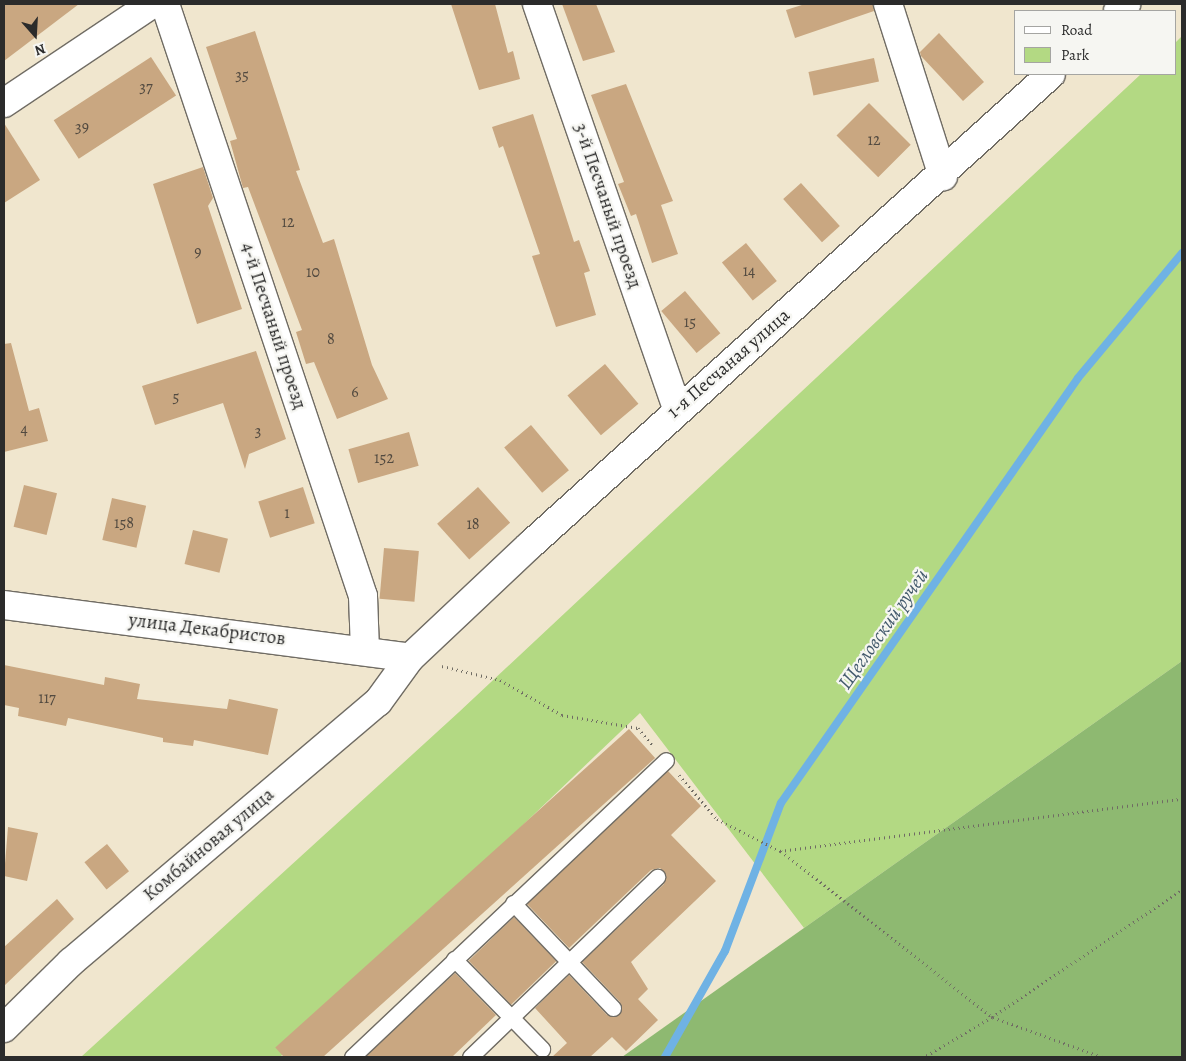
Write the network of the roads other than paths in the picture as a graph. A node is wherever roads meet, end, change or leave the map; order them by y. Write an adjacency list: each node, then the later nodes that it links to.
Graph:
1 (152, 4): 6 (street)
2 (165, 4): 10 (street, 4-й Песчаный проезд)
3 (537, 4): 8 (street, 3-й Песчаный проезд)
4 (888, 4): 7 (street)
5 (1050, 75): 7 (street, 1-я Песчаная улица)
6 (4, 102)
7 (942, 176): 8 (street, 1-я Песчаная улица)
8 (677, 409): 11 (street, 1-я Песчаная улица)
9 (4, 605): 10 (street, улица Декабристов)
10 (364, 650): 11 (street, улица Декабристов)
11 (410, 658): 19 (street, Комбайновая улица)
12 (666, 760): 14 (lane)
13 (657, 877): 16 (lane)
14 (513, 903): 15 (lane); 16 (lane)
15 (454, 959): 18 (lane); 21 (lane)
16 (569, 962): 17 (lane); 18 (lane)
17 (613, 1008)
18 (511, 1018): 20 (lane); 22 (lane)
19 (4, 1028)
20 (542, 1049)
21 (352, 1057)
22 (470, 1057)

